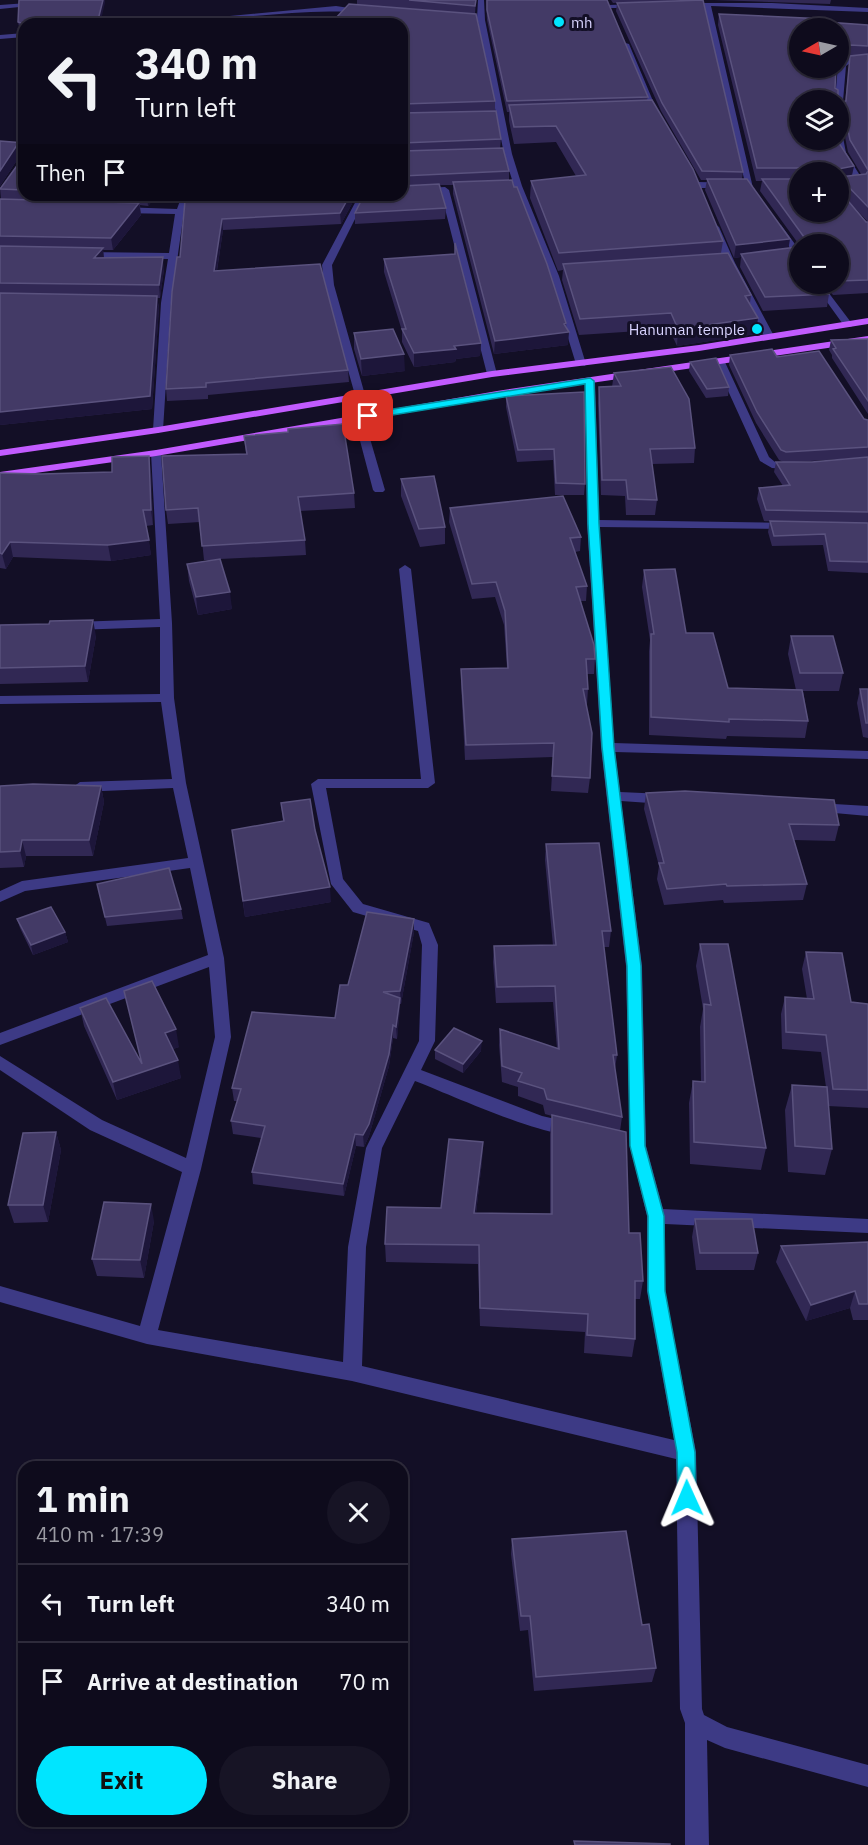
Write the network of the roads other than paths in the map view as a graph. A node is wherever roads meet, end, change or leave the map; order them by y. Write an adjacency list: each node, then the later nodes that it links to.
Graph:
1 (481, 0): 14 (street)
2 (16, 3): 3 (street); 8 (street)
3 (50, 3)
4 (607, 4): 7 (street); 13 (street)
5 (707, 4): 6 (street); 9 (street); 15 (street)
6 (674, 5)
7 (642, 6)
8 (0, 7)
9 (868, 10)
10 (378, 12): 11 (street)
11 (220, 18)
12 (458, 18): 14 (street)
13 (613, 18)
14 (481, 20): 25 (street)
15 (712, 21): 16 (street); 34 (street)
16 (724, 21)
17 (18, 36): 18 (street)
18 (0, 37)
19 (623, 39): 23 (street)
20 (868, 61): 21 (street)
21 (840, 90)
22 (644, 112): 23 (street)
23 (655, 112): 27 (street)
24 (491, 116): 25 (street)
25 (502, 116): 26 (street); 29 (street)
26 (514, 116)
27 (661, 123)
28 (496, 154): 29 (street)
29 (508, 154): 33 (street)
30 (849, 164): 32 (street)
31 (691, 175): 34 (street)
32 (849, 184)
33 (518, 186): 35 (street); 52 (street)
34 (755, 186): 37 (street)
35 (507, 187)
36 (408, 192): 65 (street)
37 (757, 196)
38 (184, 201): 41 (street)
39 (360, 201): 67 (street)
40 (108, 209): 41 (street)
41 (180, 212): 46 (street)
42 (770, 215): 44 (street)
43 (712, 220): 50 (street)
44 (789, 244)
45 (69, 255): 46 (street)
46 (172, 256): 56 (street)
47 (786, 256): 48 (street)
48 (789, 256)
49 (742, 261): 50 (street)
50 (730, 263): 51 (street); 59 (street)
51 (719, 264)
52 (554, 276): 53 (street); 64 (street)
53 (564, 276)
54 (825, 294): 58 (street)
55 (154, 303): 56 (street)
56 (166, 303): 69 (street)
57 (868, 321): 58 (main road)
58 (848, 325): 59 (main road)
59 (769, 336): 64 (main road)
60 (868, 339): 61 (main road)
61 (816, 347): 62 (street); 63 (main road)
62 (822, 357)
63 (719, 360): 66 (main road); 72 (street)
64 (581, 364): 65 (main road)
65 (492, 374): 67 (main road)
66 (590, 381): 68 (main road); 75 (street)
67 (360, 395): 69 (main road)
68 (359, 418): 71 (main road); 74 (street)
69 (158, 430): 70 (main road)
70 (0, 453)
71 (156, 453): 73 (main road); 78 (street)
72 (805, 467)
73 (0, 475)
74 (379, 490)
75 (593, 524): 76 (street); 82 (street)
76 (801, 527)
77 (405, 569): 95 (street)
78 (166, 623): 79 (street); 80 (street)
79 (59, 626)
80 (167, 698): 81 (street); 84 (street)
81 (0, 700)
82 (608, 747): 83 (street); 86 (street)
83 (868, 755)
84 (179, 783): 85 (street); 90 (street)
85 (60, 788)
86 (614, 796): 87 (street); 98 (street)
87 (684, 800)
88 (799, 807): 89 (street)
89 (868, 811)
90 (196, 862): 91 (street); 92 (street)
91 (0, 897)
92 (216, 958): 93 (street); 97 (street)
93 (0, 1039)
94 (0, 1062): 97 (street)
95 (411, 1073): 96 (street); 102 (street)
96 (583, 1132)
97 (192, 1169): 101 (street)
98 (656, 1216): 99 (street); 103 (street)
99 (868, 1226)
100 (0, 1294): 101 (street)
101 (147, 1336): 102 (street)
102 (352, 1372): 103 (street)
103 (686, 1452): 104 (street)
104 (696, 1724): 105 (street); 106 (street)
105 (868, 1776)
106 (697, 1845)

